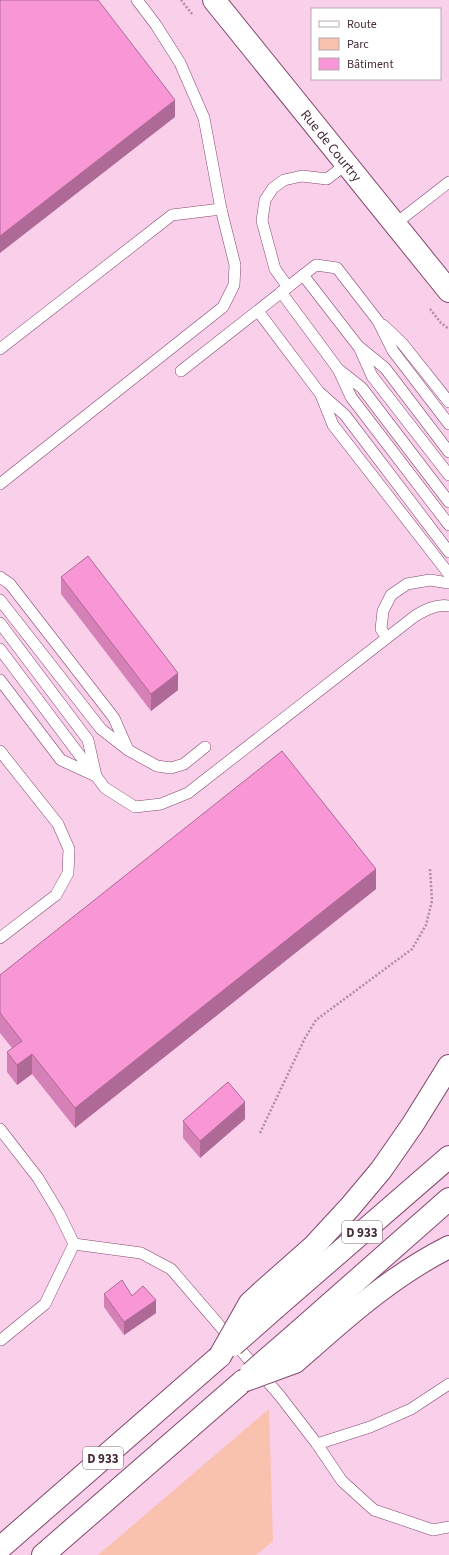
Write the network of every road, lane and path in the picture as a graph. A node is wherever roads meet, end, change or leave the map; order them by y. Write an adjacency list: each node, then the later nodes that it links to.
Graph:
1 (137, 0): 5 (lane)
2 (214, 0): 3 (main road, Rue de Courtry)
3 (346, 164): 6 (main road, Rue de Courtry); 8 (lane)
4 (449, 182): 6 (lane)
5 (221, 209): 13 (lane); 21 (lane)
6 (395, 224): 9 (main road, Rue de Courtry)
7 (303, 276): 8 (lane); 11 (lane); 12 (lane)
8 (285, 290): 10 (lane); 14 (lane)
9 (449, 291)
10 (258, 311): 15 (lane); 16 (lane)
11 (378, 322): 17 (lane); 18 (lane)
12 (358, 346): 19 (lane); 20 (lane)
13 (0, 349)
14 (338, 369): 22 (lane); 23 (lane)
15 (181, 371)
16 (319, 392): 24 (lane); 25 (lane)
17 (449, 402)
18 (449, 424)
19 (449, 452)
20 (449, 475)
21 (0, 484)
22 (449, 502)
23 (449, 525)
24 (449, 552)
25 (449, 574)
26 (0, 577): 35 (lane)
27 (449, 583): 31 (lane)
28 (0, 600): 35 (lane)
29 (449, 606): 31 (lane)
30 (0, 624): 37 (lane)
31 (387, 638): 37 (lane)
32 (0, 649): 37 (lane)
33 (0, 680): 37 (lane)
34 (205, 747): 35 (lane)
35 (128, 750)
36 (0, 751): 39 (lane)
37 (96, 776)
38 (430, 869): 42 (path)
39 (0, 938)
40 (449, 1066): 47 (main road)
41 (0, 1129): 45 (lane)
42 (260, 1133)
43 (449, 1157): 47 (main road, D 933)
44 (449, 1199): 49 (main road, D 933)
45 (74, 1244): 48 (lane); 51 (lane)
46 (449, 1247): 49 (main road)
47 (268, 1300): 53 (main road, D 933, bridge)
48 (1, 1340)
49 (304, 1340): 54 (main road, D 933, bridge)
50 (449, 1384): 51 (lane)
51 (317, 1444): 52 (lane)
52 (449, 1527)
53 (0, 1548)
54 (43, 1555)

